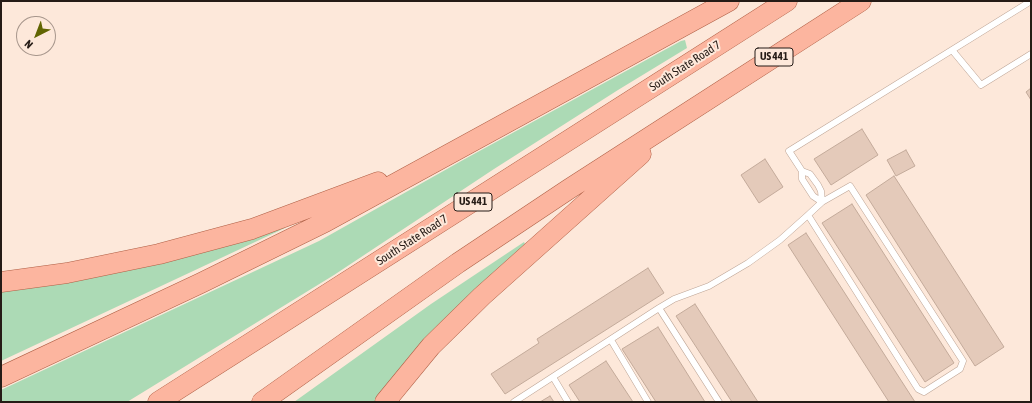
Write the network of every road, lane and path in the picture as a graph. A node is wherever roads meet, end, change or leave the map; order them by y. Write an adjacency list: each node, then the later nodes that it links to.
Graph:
1 (729, 1): 8 (main road)
2 (787, 1): 17 (main road, South State Road 7 / US 441)
3 (861, 1): 7 (main road, US 441)
4 (1031, 1): 5 (lane)
5 (952, 50): 6 (lane); 9 (lane)
6 (1031, 54)
7 (687, 113): 18 (main road, US 441); 19 (main road)
8 (447, 157): 12 (main road); 15 (main road)
9 (802, 171): 10 (lane); 10 (lane)
10 (822, 202): 11 (lane); 11 (lane)
11 (808, 215): 13 (lane)
12 (1, 282)
13 (659, 308): 14 (lane); 23 (lane)
14 (611, 340): 16 (lane); 22 (lane)
15 (1, 377)
16 (553, 377): 20 (lane); 21 (lane)
17 (158, 402)
18 (262, 402)
19 (385, 402)
20 (514, 402)
21 (568, 402)
22 (648, 402)
23 (719, 402)

